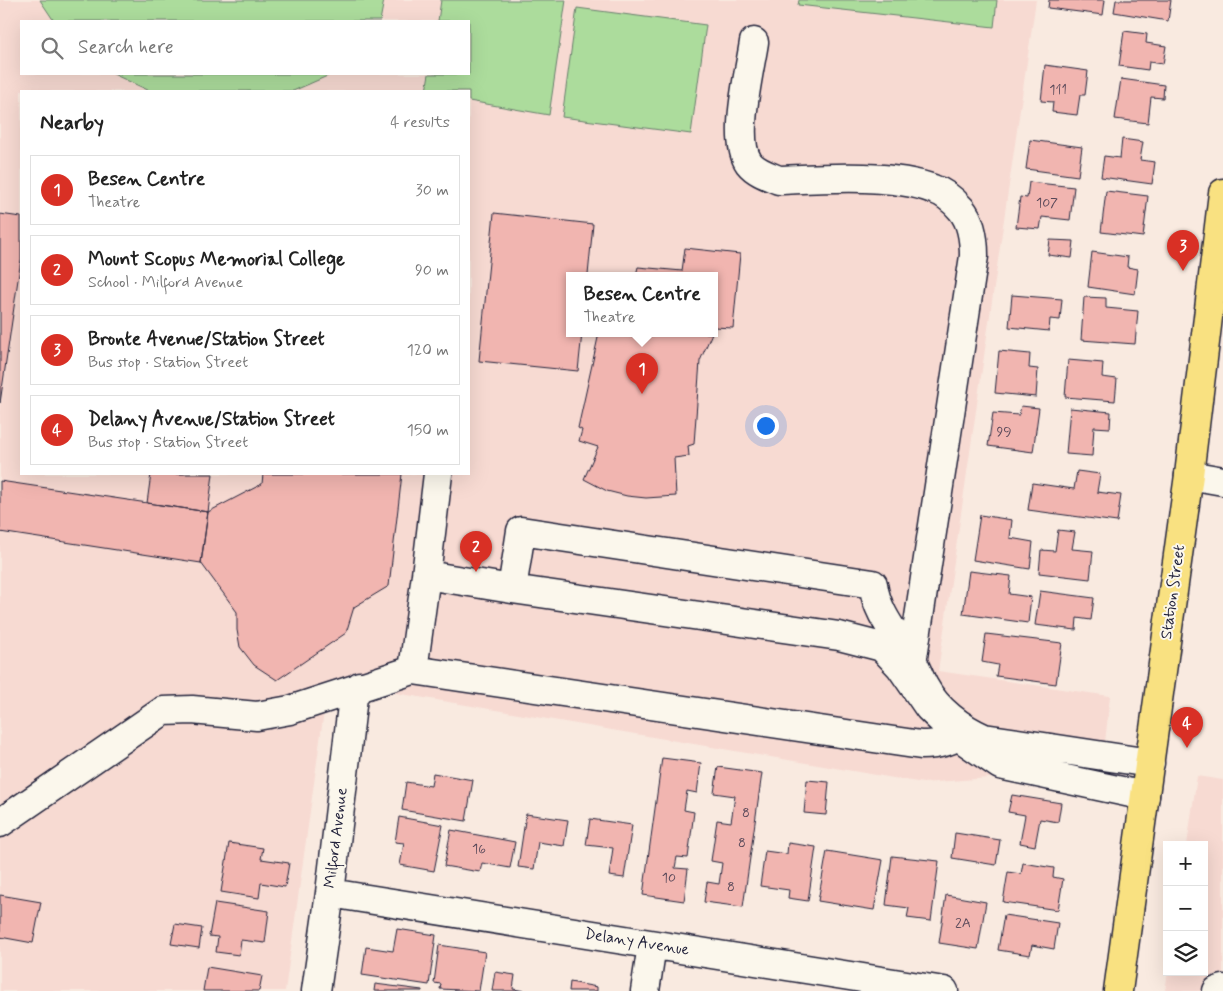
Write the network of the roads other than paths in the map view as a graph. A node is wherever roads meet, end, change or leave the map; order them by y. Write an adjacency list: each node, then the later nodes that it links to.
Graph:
1 (754, 42): 10 (street)
2 (1223, 193): 3 (main road, Station Street)
3 (1220, 242): 5 (main road, Station Street)
4 (438, 475): 7 (street)
5 (1189, 476): 6 (street); 13 (main road, Station Street)
6 (1223, 481)
7 (426, 575): 8 (street); 9 (street)
8 (512, 589): 10 (street); 10 (street)
9 (413, 670): 11 (street); 12 (street)
10 (911, 671): 12 (street)
11 (360, 686): 15 (street); 16 (street, Milford Avenue)
12 (962, 733): 13 (street); 14 (street)
13 (1150, 763): 14 (main road, Station Street)
14 (1145, 796): 22 (main road, Station Street)
15 (0, 823)
16 (330, 893): 17 (street, Delany Avenue); 19 (street, Milford Avenue)
17 (652, 945): 20 (street); 21 (street, Delany Avenue)
18 (1223, 988): 23 (street)
19 (316, 991)
20 (645, 991)
21 (944, 991)
22 (1118, 991)
23 (1217, 991)

